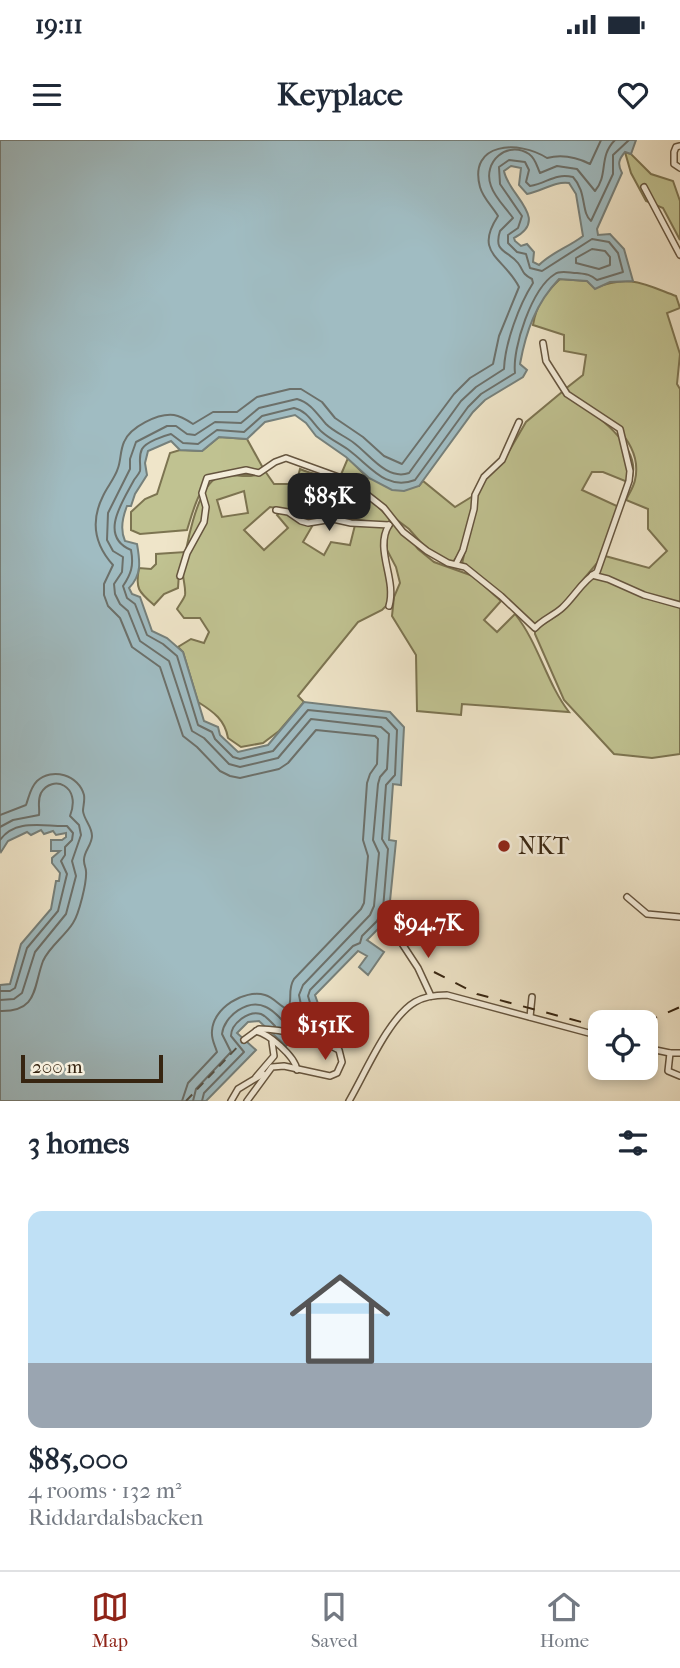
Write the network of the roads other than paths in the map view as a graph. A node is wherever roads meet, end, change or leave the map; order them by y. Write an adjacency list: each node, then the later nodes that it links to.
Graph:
1 (680, 146): 2 (street)
2 (680, 168)
3 (644, 187): 4 (street)
4 (680, 256)
5 (543, 343): 10 (street)
6 (519, 422): 9 (street)
7 (276, 510): 8 (street)
8 (390, 522): 9 (street); 11 (street); 13 (street)
9 (457, 564): 10 (street)
10 (592, 575): 12 (street)
11 (180, 576)
12 (680, 605)
13 (390, 606)
14 (627, 897): 15 (street)
15 (680, 917)
16 (399, 939): 17 (street)
17 (431, 996): 19 (street); 31 (street)
18 (532, 997): 19 (street)
19 (530, 1017): 21 (street)
20 (255, 1031): 22 (street); 23 (street); 27 (street)
21 (588, 1033)
22 (244, 1040)
23 (272, 1042): 27 (street); 30 (street)
24 (658, 1051): 25 (street)
25 (670, 1054): 26 (street); 29 (street)
26 (680, 1054)
27 (297, 1070): 28 (street)
28 (266, 1073): 30 (street); 33 (street)
29 (680, 1076)
30 (254, 1080): 32 (street)
31 (352, 1100)
32 (231, 1101)
33 (247, 1101)

